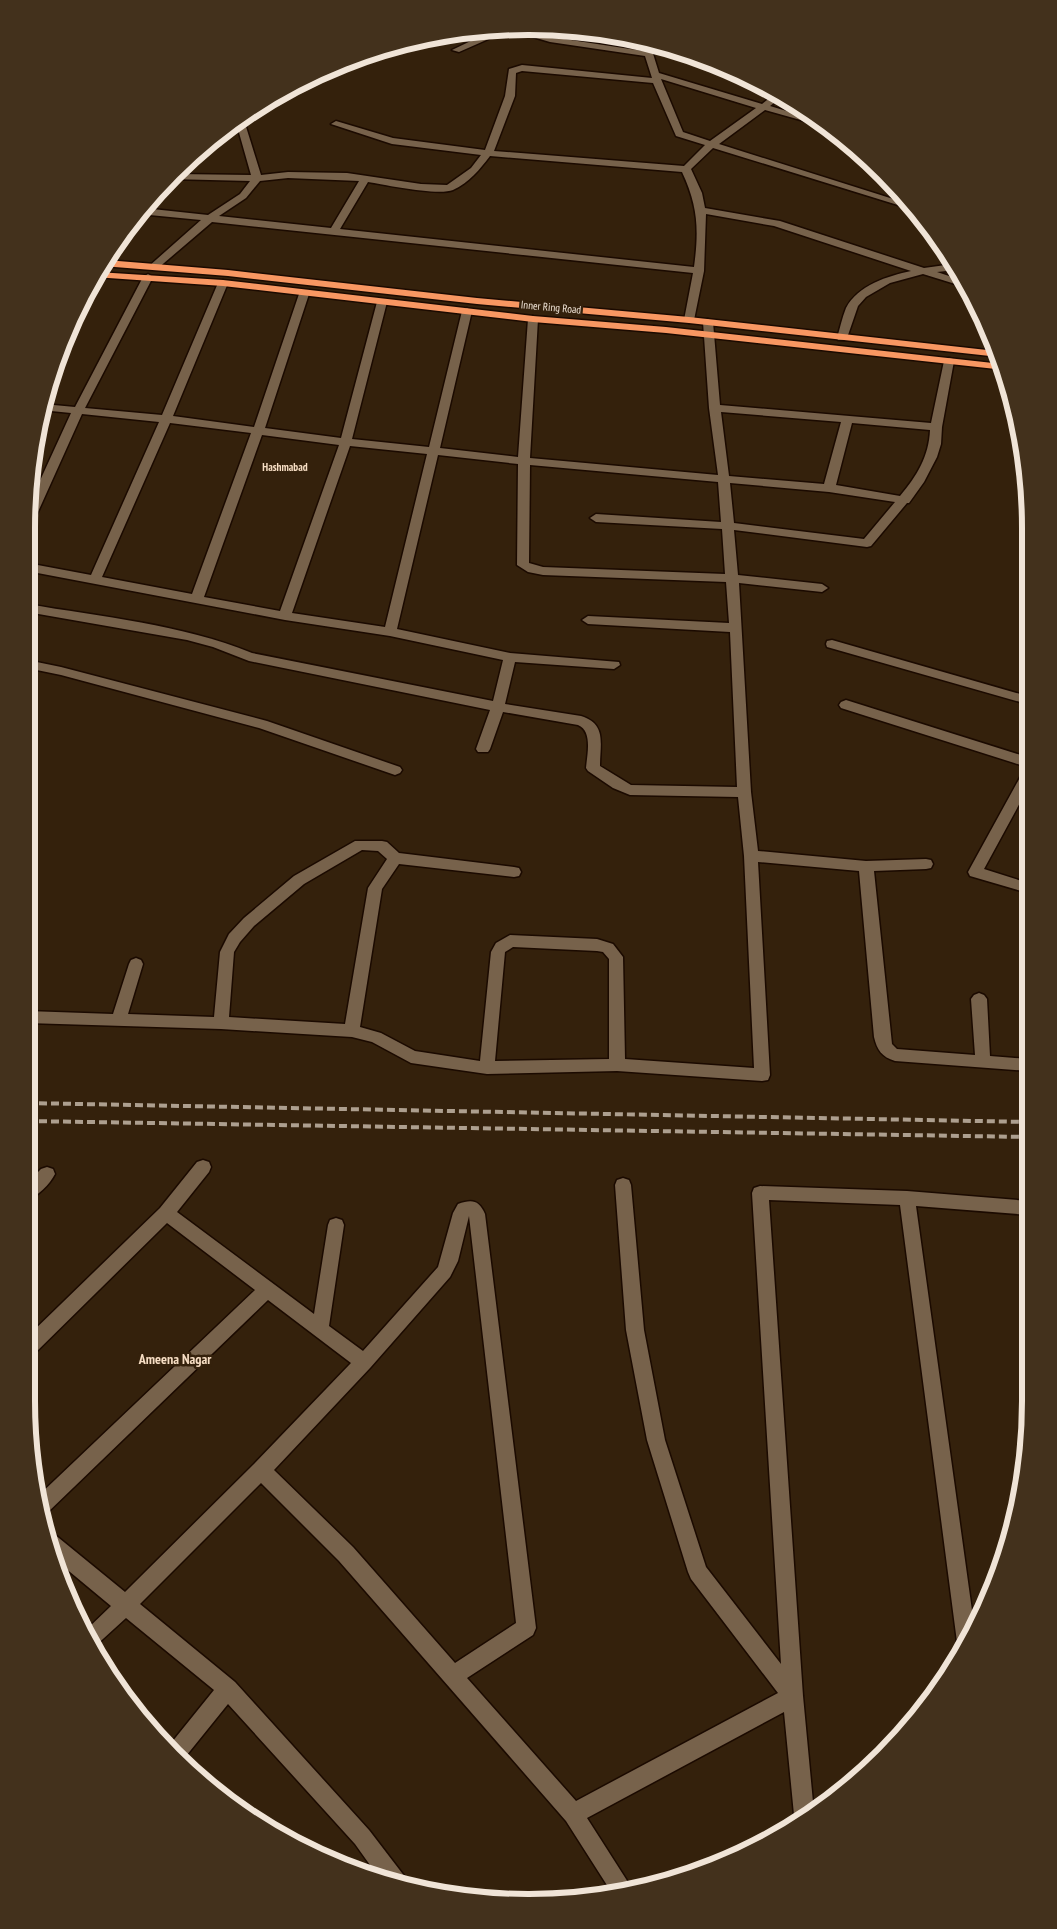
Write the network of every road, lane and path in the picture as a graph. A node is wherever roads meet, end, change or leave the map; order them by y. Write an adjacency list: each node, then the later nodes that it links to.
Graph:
1 (537, 35): 5 (street)
2 (486, 37): 3 (street)
3 (456, 50)
4 (647, 50): 5 (street)
5 (648, 54): 6 (street)
6 (657, 78): 8 (street); 12 (street); 13 (street)
7 (773, 100): 8 (street)
8 (761, 108): 9 (street); 12 (street)
9 (806, 120)
10 (336, 124): 13 (street)
11 (242, 127): 16 (street)
12 (712, 144): 14 (street); 18 (street)
13 (488, 153): 14 (street); 17 (street)
14 (686, 169): 19 (street)
15 (183, 177): 16 (street)
16 (258, 178): 17 (street); 21 (street)
17 (365, 178): 22 (street)
18 (901, 205)
19 (700, 210): 25 (street); 27 (street)
20 (149, 213): 21 (street)
21 (210, 218): 22 (street); 26 (street)
22 (334, 232): 27 (street)
23 (112, 264): 26 (highway, Inner Ring Road)
24 (947, 268): 25 (street)
25 (920, 271): 29 (street); 37 (street)
26 (151, 272): 28 (highway, Inner Ring Road); 30 (highway, Inner Ring Road); 35 (highway, Inner Ring Road); 43 (street)
27 (699, 272): 35 (street)
28 (106, 274)
29 (956, 282)
30 (223, 283): 31 (highway, Inner Ring Road); 44 (street)
31 (304, 294): 32 (highway, Inner Ring Road); 47 (street)
32 (382, 302): 33 (highway, Inner Ring Road); 48 (street)
33 (468, 311): 34 (highway, Inner Ring Road); 49 (street)
34 (533, 319): 36 (highway, Inner Ring Road); 50 (street)
35 (689, 320): 36 (highway, Inner Ring Road)
36 (708, 329): 37 (highway, Inner Ring Road); 39 (highway, Inner Ring Road); 42 (street)
37 (842, 338): 38 (highway, Inner Ring Road)
38 (989, 353)
39 (949, 360): 40 (highway, Inner Ring Road); 46 (street)
40 (994, 366)
41 (50, 408): 43 (street)
42 (715, 408): 45 (street); 51 (street)
43 (78, 411): 44 (street); 54 (street)
44 (166, 418): 47 (street); 59 (street)
45 (847, 419): 46 (street); 52 (street)
46 (936, 427): 53 (street)
47 (258, 431): 48 (street); 61 (street)
48 (346, 442): 49 (street); 63 (street)
49 (435, 450): 50 (street); 66 (street)
50 (524, 460): 51 (street); 58 (street)
51 (724, 479): 52 (street); 56 (street)
52 (829, 488): 53 (street)
53 (905, 500): 56 (street)
54 (36, 504)
55 (596, 518): 56 (street)
56 (728, 526): 58 (street)
57 (35, 569): 59 (street)
58 (731, 578): 60 (street); 65 (street)
59 (95, 580): 61 (street)
60 (822, 588)
61 (197, 599): 63 (street)
62 (35, 609): 73 (street)
63 (285, 616): 66 (street)
64 (588, 620): 65 (street)
65 (736, 628): 77 (street)
66 (390, 632): 68 (street)
67 (832, 644): 71 (street)
68 (510, 657): 69 (street); 73 (street)
69 (614, 665)
70 (35, 666): 76 (street)
71 (1022, 699)
72 (846, 706): 75 (street)
73 (498, 707): 74 (street); 77 (street)
74 (483, 749)
75 (1022, 760)
76 (395, 770)
77 (744, 792): 79 (street)
78 (1022, 792): 84 (street)
79 (751, 856): 82 (street); 92 (street)
80 (395, 858): 83 (street); 89 (street); 90 (street)
81 (926, 864): 82 (street)
82 (866, 866): 91 (street)
83 (514, 872)
84 (1022, 886)
85 (136, 964): 88 (street)
86 (979, 999): 91 (street)
87 (35, 1017): 88 (street)
88 (118, 1021): 89 (street)
89 (221, 1023): 90 (street)
90 (352, 1032): 94 (street)
91 (983, 1062): 93 (street)
92 (616, 1065): 94 (street); 94 (street)
93 (1022, 1065)
94 (487, 1068)
95 (203, 1167): 101 (street)
96 (48, 1174): 98 (street)
97 (623, 1185): 115 (street)
98 (35, 1186)
99 (907, 1198): 100 (street); 111 (street); 115 (street)
100 (1022, 1207)
101 (166, 1213): 103 (street); 105 (street)
102 (336, 1226): 104 (street)
103 (266, 1290): 104 (street); 108 (street)
104 (320, 1330): 106 (street)
105 (35, 1341)
106 (364, 1362): 107 (street); 113 (street)
107 (261, 1470): 110 (street); 113 (street)
108 (45, 1502)
109 (59, 1550): 110 (street)
110 (124, 1604): 112 (street); 114 (street)
111 (965, 1630)
112 (95, 1635)
113 (453, 1676): 118 (street)
114 (228, 1689): 116 (street); 119 (street)
115 (793, 1696): 117 (street); 118 (street)
116 (179, 1748)
117 (803, 1811)
118 (573, 1814): 120 (street)
119 (388, 1873)
120 (619, 1886)

